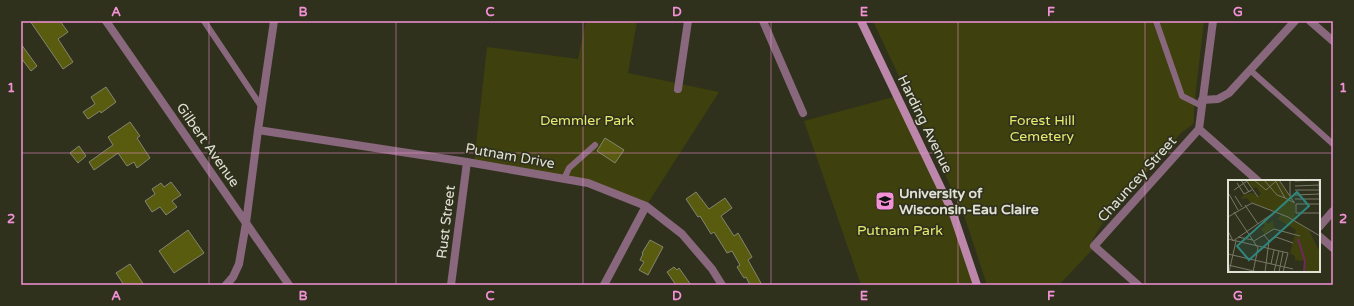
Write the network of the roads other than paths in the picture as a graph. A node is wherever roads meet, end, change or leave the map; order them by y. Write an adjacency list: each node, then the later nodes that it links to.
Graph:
1 (106, 21): 26 (street, Gilbert Avenue)
2 (204, 21): 15 (lane)
3 (274, 21): 15 (street)
4 (688, 21): 13 (street)
5 (763, 21): 16 (street)
6 (861, 21): 35 (main road, Harding Avenue)
7 (1156, 21): 14 (lane)
8 (1213, 21): 14 (street)
9 (1295, 21): 12 (street)
10 (1310, 21): 11 (street)
11 (1333, 41)
12 (1250, 70): 14 (street); 19 (lane)
13 (678, 89)
14 (1202, 103): 17 (street)
15 (261, 106): 18 (street)
16 (803, 114)
17 (1199, 129): 23 (street); 36 (street, Chauncey Street)
18 (258, 130): 21 (street, Putnam Drive); 26 (street)
19 (1333, 144)
20 (595, 145): 22 (lane)
21 (467, 162): 22 (street, Putnam Drive); 32 (street, Rust Street)
22 (564, 178): 24 (street, Putnam Drive)
23 (1257, 180)
24 (646, 206): 33 (street); 34 (street, Putnam Drive)
25 (1333, 211): 27 (street)
26 (246, 223): 30 (street); 31 (street, Gilbert Avenue)
27 (1320, 226)
28 (1320, 237): 29 (street)
29 (1333, 248)
30 (226, 285)
31 (289, 285)
32 (451, 285)
33 (604, 285)
34 (722, 285)
35 (977, 285)
36 (1138, 285)

